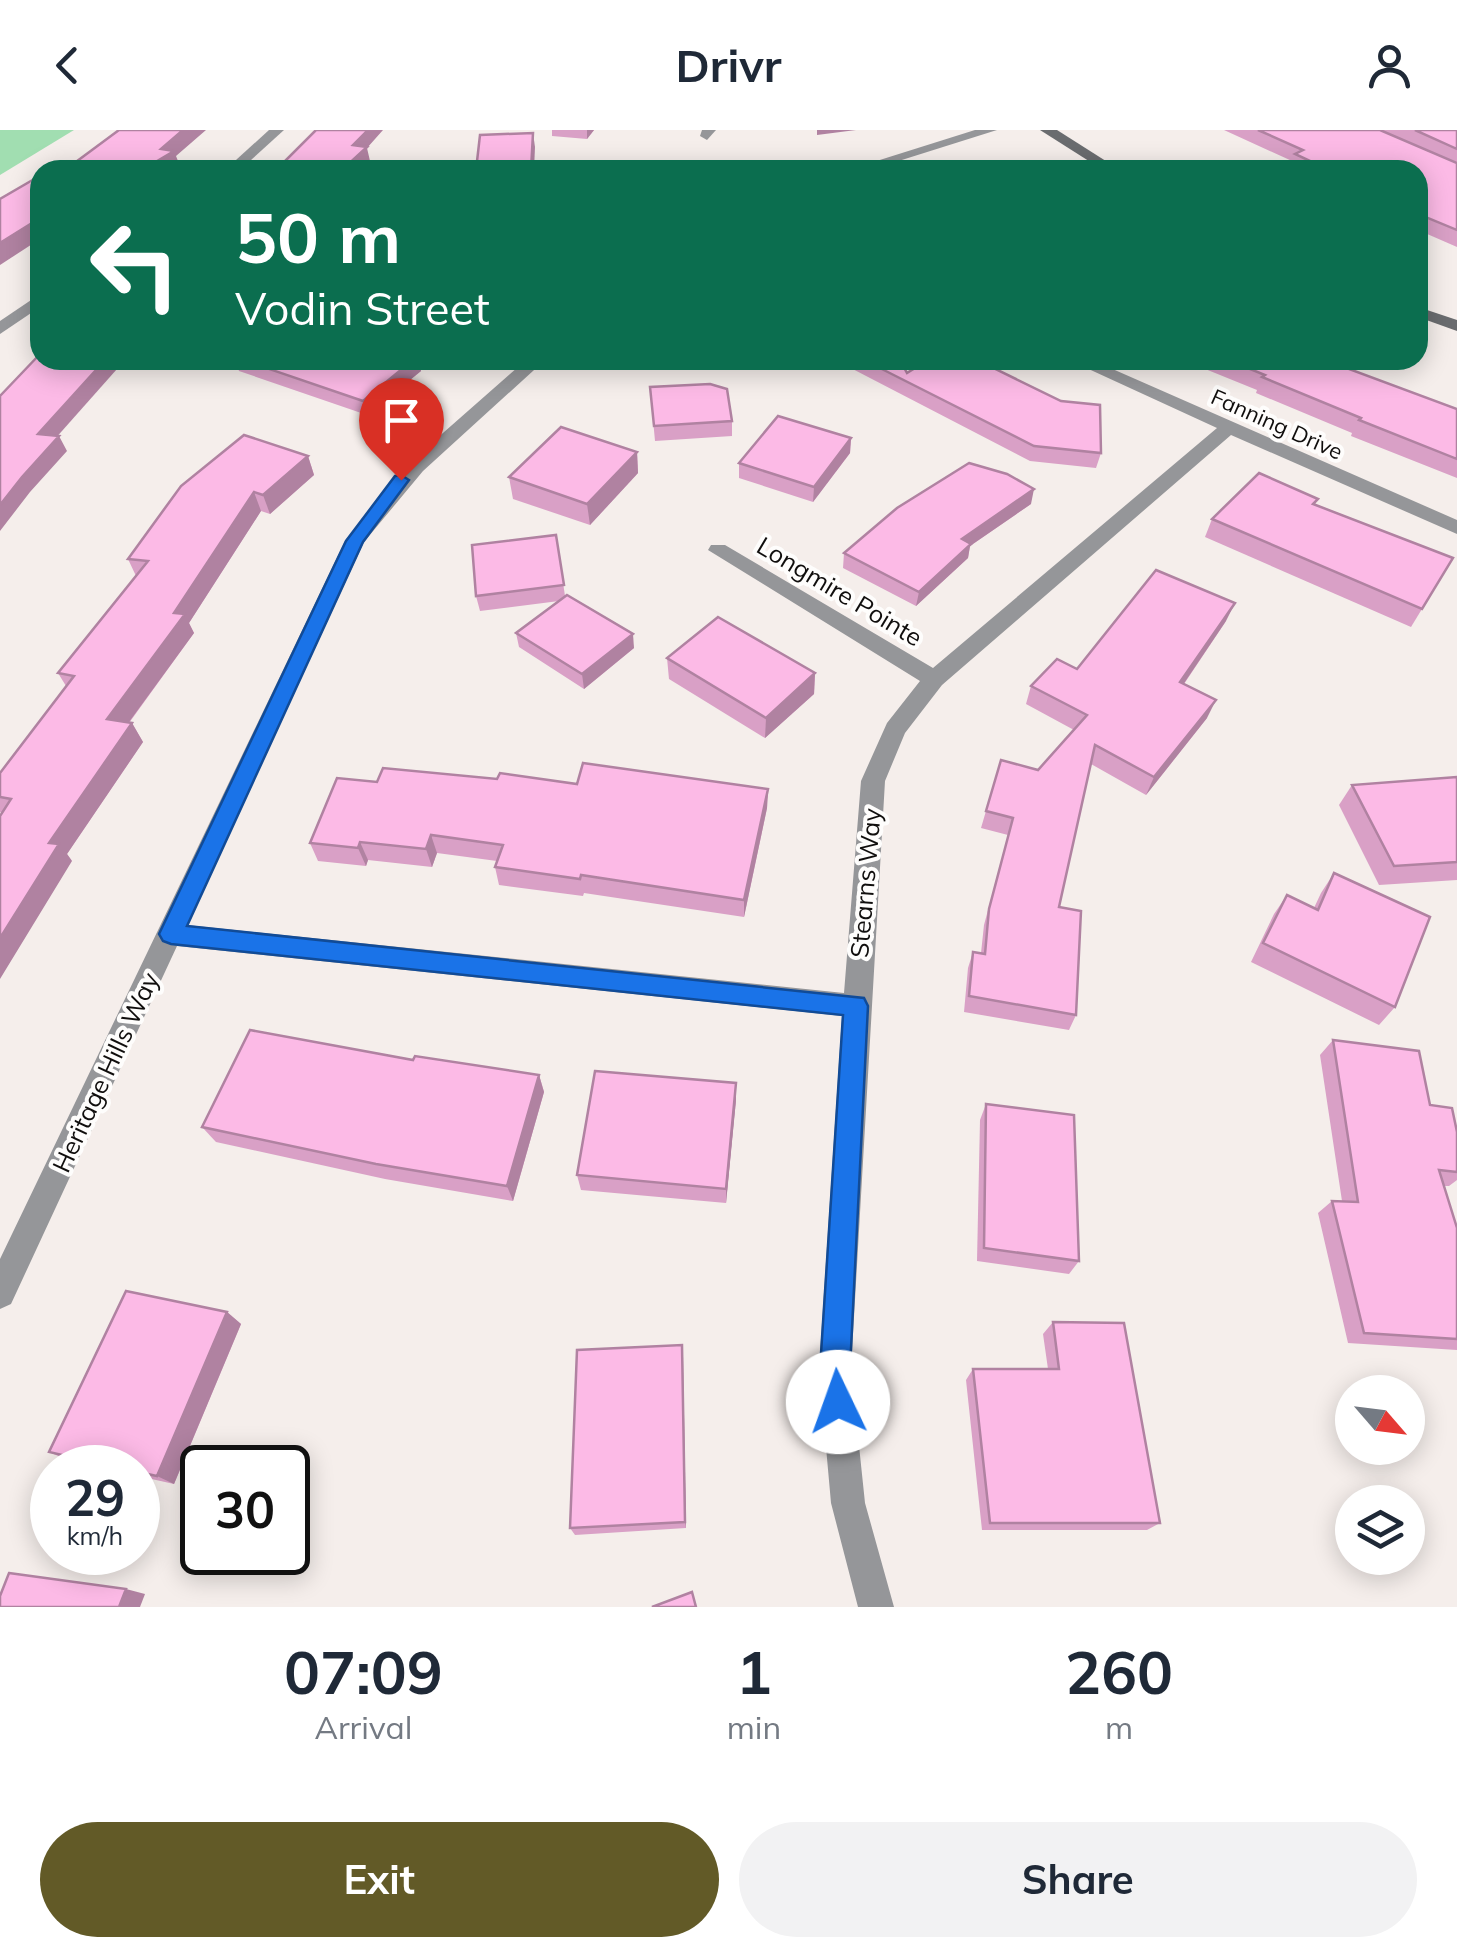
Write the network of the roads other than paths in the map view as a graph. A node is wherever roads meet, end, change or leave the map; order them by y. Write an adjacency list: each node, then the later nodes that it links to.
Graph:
1 (276, 130): 4 (street)
2 (990, 130): 5 (street)
3 (1048, 130): 6 (main road)
4 (243, 160)
5 (889, 160)
6 (1097, 160)
7 (30, 306): 10 (street)
8 (1428, 316): 9 (main road)
9 (1457, 326)
10 (0, 329)
11 (524, 370): 17 (street, Heritage Hills Way)
12 (1100, 370): 13 (street, Fanning Drive)
13 (1228, 427): 14 (street, Fanning Drive); 16 (street, Stearns Way)
14 (1457, 528)
15 (718, 550): 16 (street, Longmire Pointe)
16 (934, 679): 18 (street, Stearns Way)
17 (171, 934): 18 (street); 19 (street, Heritage Hills Way)
18 (856, 1006): 20 (street, Stearns Way)
19 (0, 1293)
20 (876, 1607)

